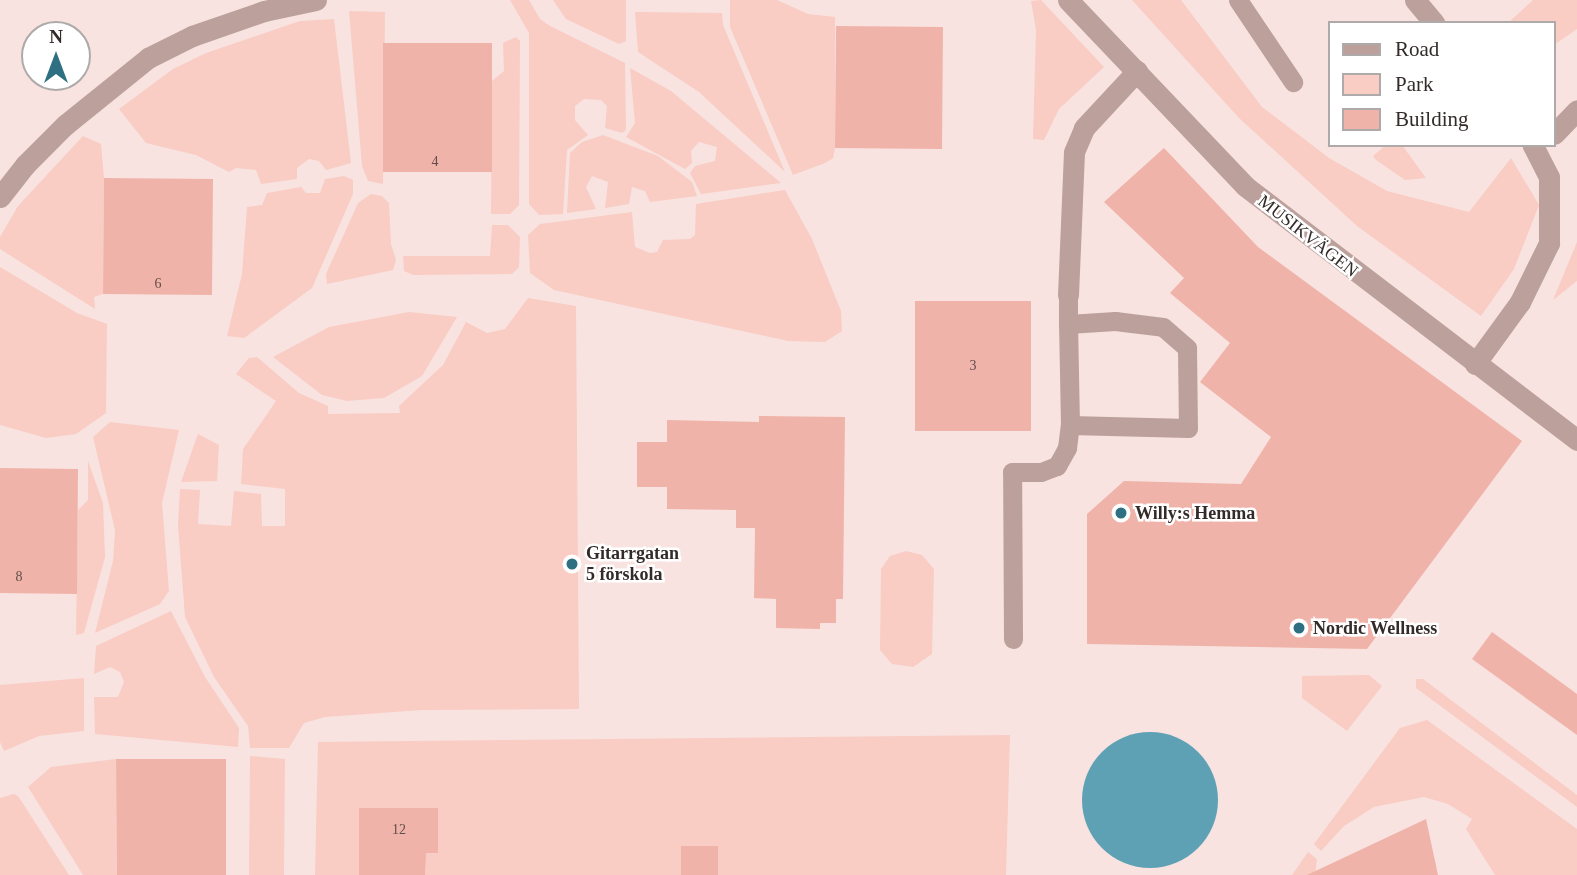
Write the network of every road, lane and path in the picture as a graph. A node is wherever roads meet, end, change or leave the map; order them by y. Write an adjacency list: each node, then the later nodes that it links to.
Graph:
1 (316, 0): 11 (street)
2 (1068, 0): 6 (street, MUSIKVÄGEN)
3 (1238, 0): 7 (lane)
4 (1415, 0): 5 (street)
5 (1432, 21)
6 (1137, 71): 12 (street); 14 (street, MUSIKVÄGEN)
7 (1293, 82)
8 (1577, 110): 9 (street)
9 (1556, 132)
10 (1537, 147): 14 (street)
11 (0, 197)
12 (1068, 295): 13 (lane)
13 (1068, 324): 15 (lane); 15 (lane)
14 (1475, 364): 16 (street, MUSIKVÄGEN)
15 (1070, 425): 17 (lane)
16 (1577, 440)
17 (1013, 639)

